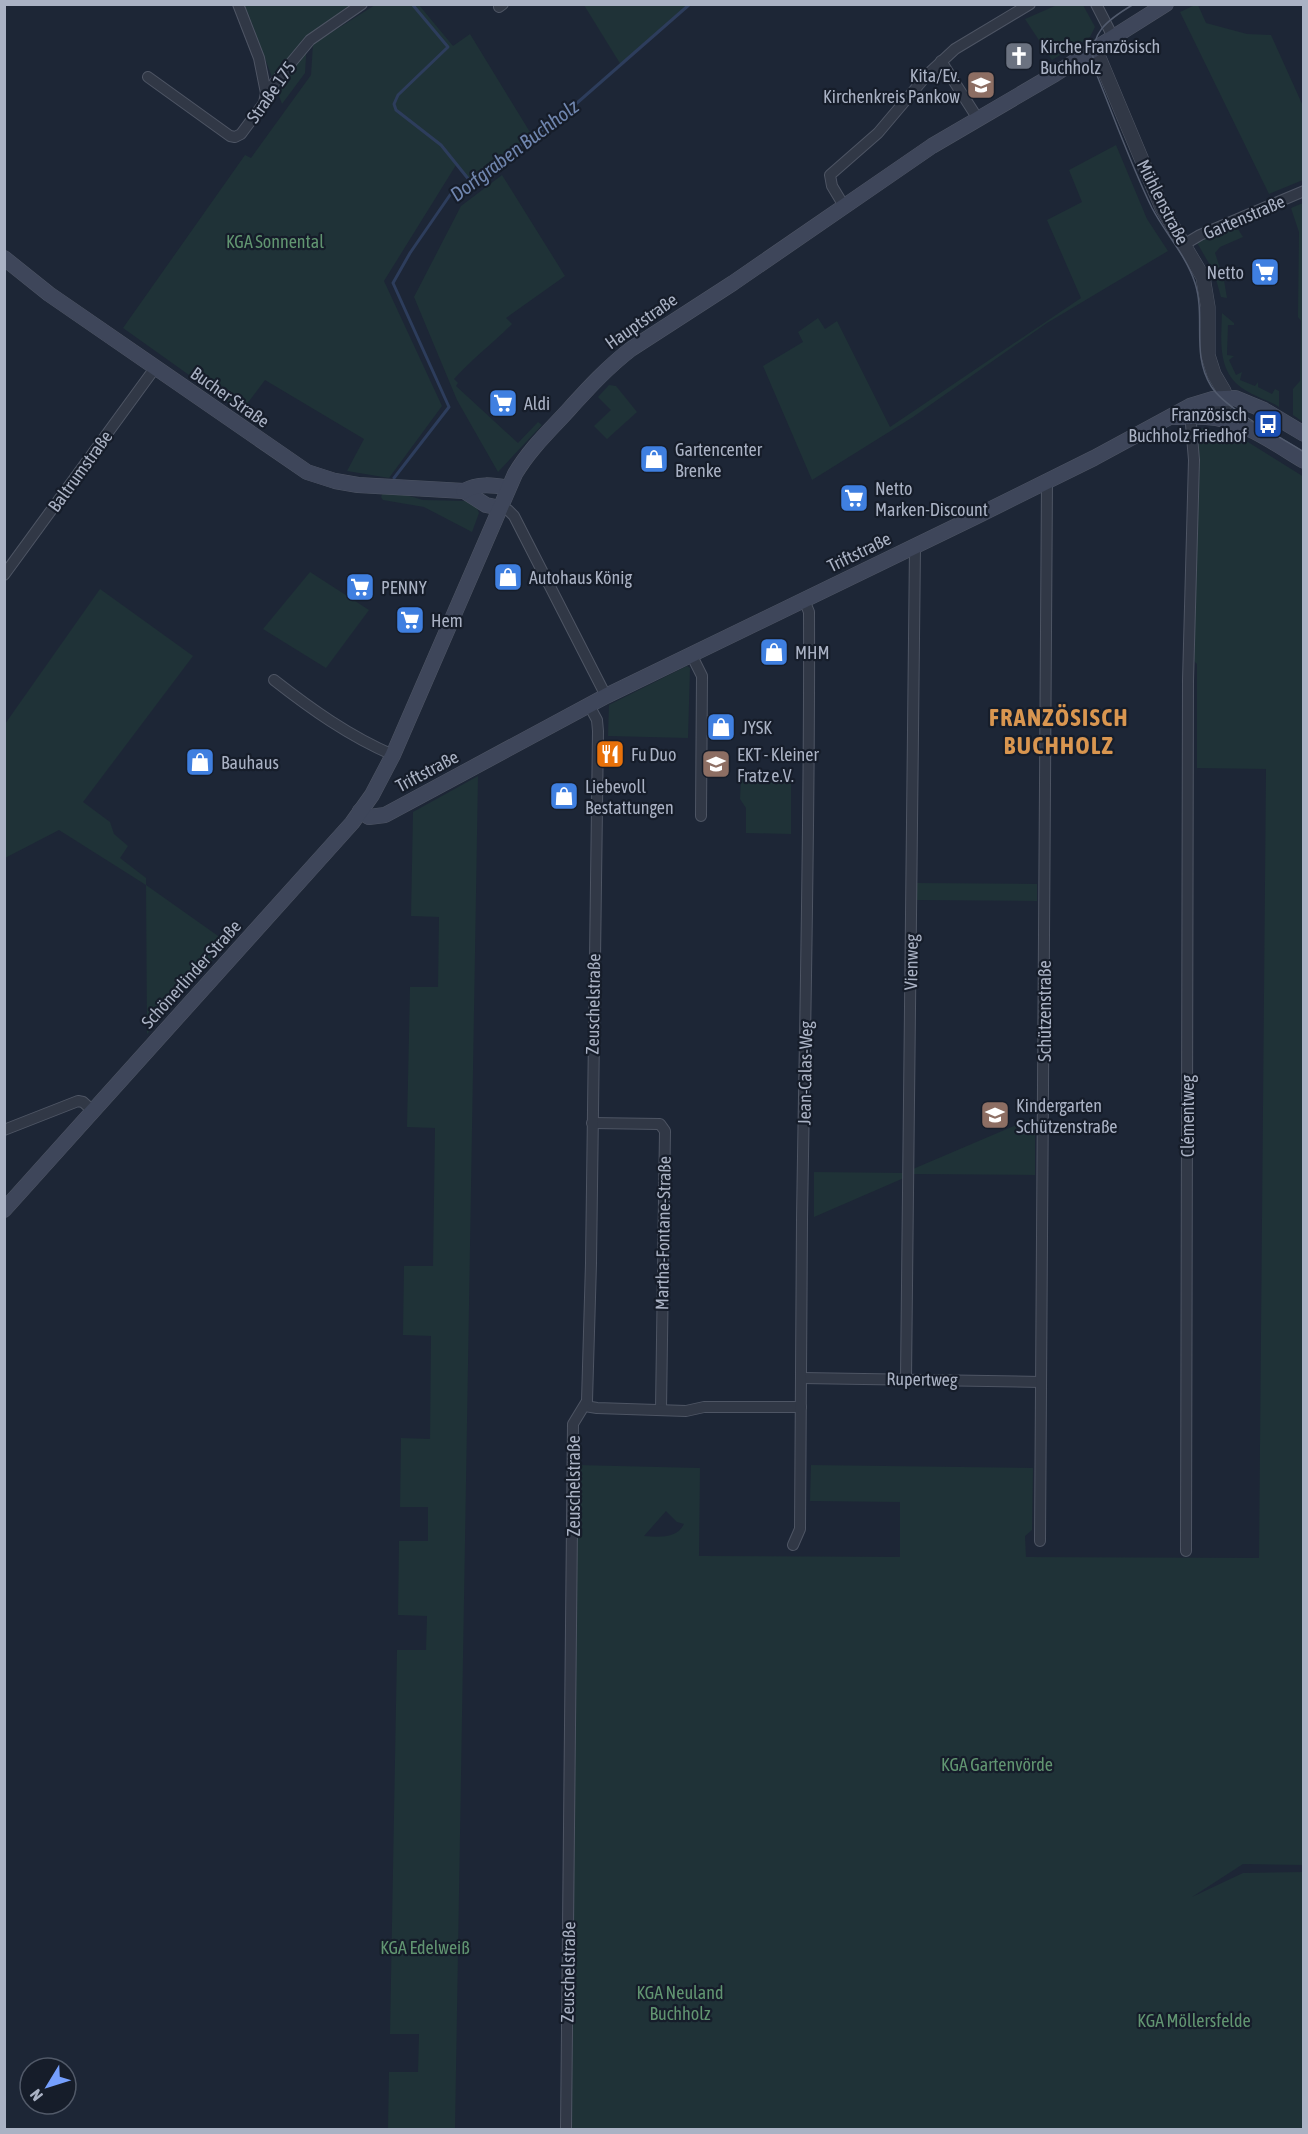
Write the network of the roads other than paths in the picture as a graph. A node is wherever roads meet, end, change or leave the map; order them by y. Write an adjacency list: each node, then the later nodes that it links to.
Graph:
1 (238, 4): 10 (street)
2 (362, 4): 10 (street, Straße 175)
3 (1030, 4): 8 (street)
4 (1096, 4): 6 (street)
5 (1166, 4): 6 (main road, Hauptstraße)
6 (1113, 37): 7 (main road, Hauptstraße)
7 (1095, 48): 11 (main road, Hauptstraße); 14 (street, Mühlenstraße)
8 (941, 61): 11 (street); 13 (street)
9 (148, 77): 10 (street, Straße 175)
10 (266, 93)
11 (978, 119): 13 (main road, Hauptstraße)
12 (1304, 191): 14 (street, Gartenstraße)
13 (844, 206): 23 (main road, Hauptstraße)
14 (1185, 244): 17 (street, Mühlenstraße)
15 (4, 258): 16 (main road, Bucher Straße)
16 (155, 368): 24 (main road, Bucher Straße); 27 (street, Baltrumstraße)
17 (1226, 397): 18 (main road, Triftstraße); 19 (street); 20 (main road)
18 (1190, 411): 19 (main road, Triftstraße); 22 (main road, Triftstraße); 48 (street, Clémentweg)
19 (1207, 417): 21 (main road, Triftstraße)
20 (1304, 435)
21 (1304, 461)
22 (1047, 481): 26 (main road, Triftstraße); 42 (street, Schützenstraße)
23 (508, 488): 24 (main road, Bucher Straße); 25 (main road, Hauptstraße)
24 (464, 491): 25 (main road, Bucher Straße)
25 (500, 508): 31 (street); 33 (main road, Schönerlinder Straße)
26 (915, 546): 28 (main road, Triftstraße); 41 (street, Vienweg)
27 (4, 575)
28 (804, 600): 29 (main road, Triftstraße); 40 (street, Jean-Calas-Weg)
29 (691, 654): 31 (main road, Triftstraße); 35 (street)
30 (274, 680): 33 (street)
31 (606, 696): 32 (main road, Triftstraße)
32 (589, 705): 34 (main road, Triftstraße); 37 (street, Zeuschelstraße)
33 (393, 755): 34 (main road, Schönerlinder Straße)
34 (360, 811): 36 (main road, Schönerlinder Straße)
35 (701, 816)
36 (93, 1111): 38 (street); 39 (main road, Schönerlinder Straße)
37 (592, 1123): 43 (street, Zeuschelstraße); 45 (street, Martha-Fontane-Straße)
38 (4, 1130)
39 (4, 1210)
40 (802, 1378): 41 (street, Rupertweg); 44 (street, Jean-Calas-Weg)
41 (906, 1378): 42 (street, Rupertweg)
42 (1041, 1382): 46 (street, Schützenstraße)
43 (585, 1406): 45 (street); 49 (street, Zeuschelstraße)
44 (801, 1407): 45 (street); 47 (street, Jean-Calas-Weg)
45 (661, 1410)
46 (1040, 1541)
47 (793, 1545)
48 (1186, 1551)
49 (566, 2130)

